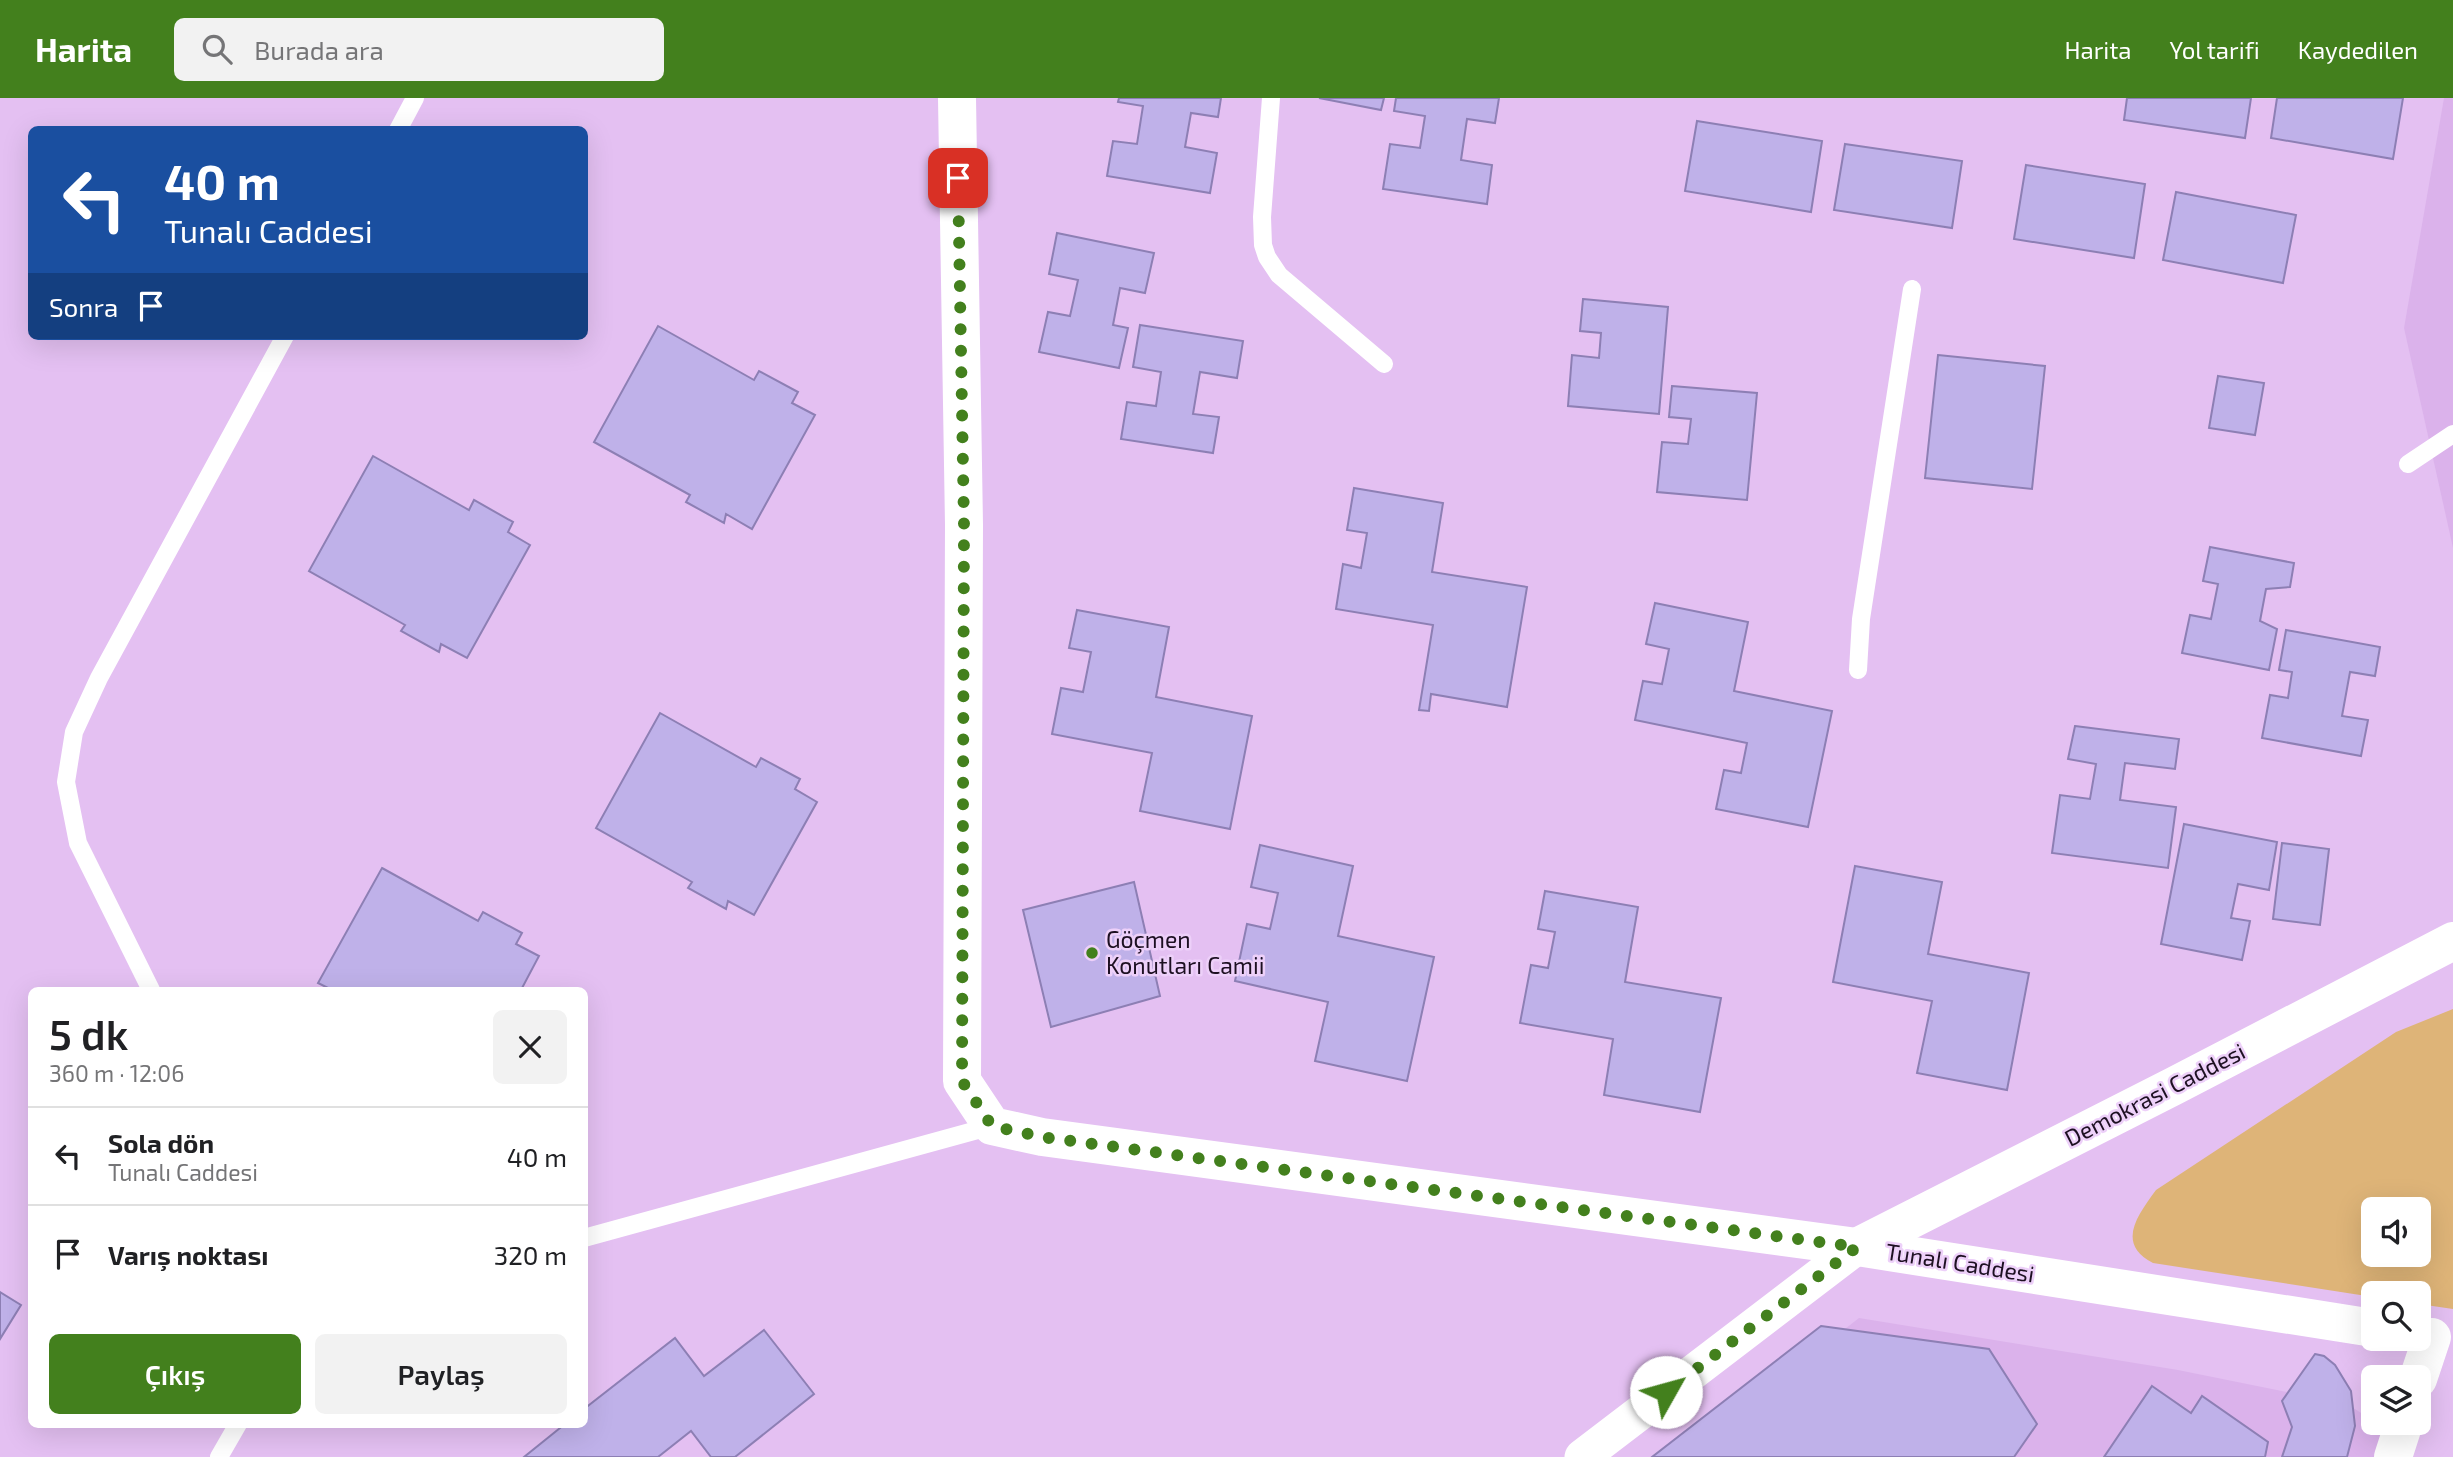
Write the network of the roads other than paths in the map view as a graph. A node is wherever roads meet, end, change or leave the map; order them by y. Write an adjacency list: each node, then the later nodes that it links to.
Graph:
1 (415, 98): 4 (lane)
2 (957, 98): 13 (street)
3 (1271, 98): 7 (lane)
4 (400, 126)
5 (1912, 289): 10 (lane)
6 (283, 340): 12 (lane)
7 (1384, 364)
8 (2453, 433): 9 (lane)
9 (2408, 464)
10 (1858, 670)
11 (2453, 941): 15 (street, Demokrasi Caddesi)
12 (150, 987)
13 (992, 1126): 14 (lane); 15 (street, Tunalı Caddesi)
14 (588, 1237)
15 (1857, 1247): 16 (street, Tunalı Caddesi); 22 (street)
16 (2361, 1326)
17 (2434, 1337): 18 (street)
18 (2423, 1365)
19 (236, 1428): 21 (lane)
20 (2400, 1435): 23 (street)
21 (219, 1457)
22 (1582, 1457)
23 (2393, 1457)

